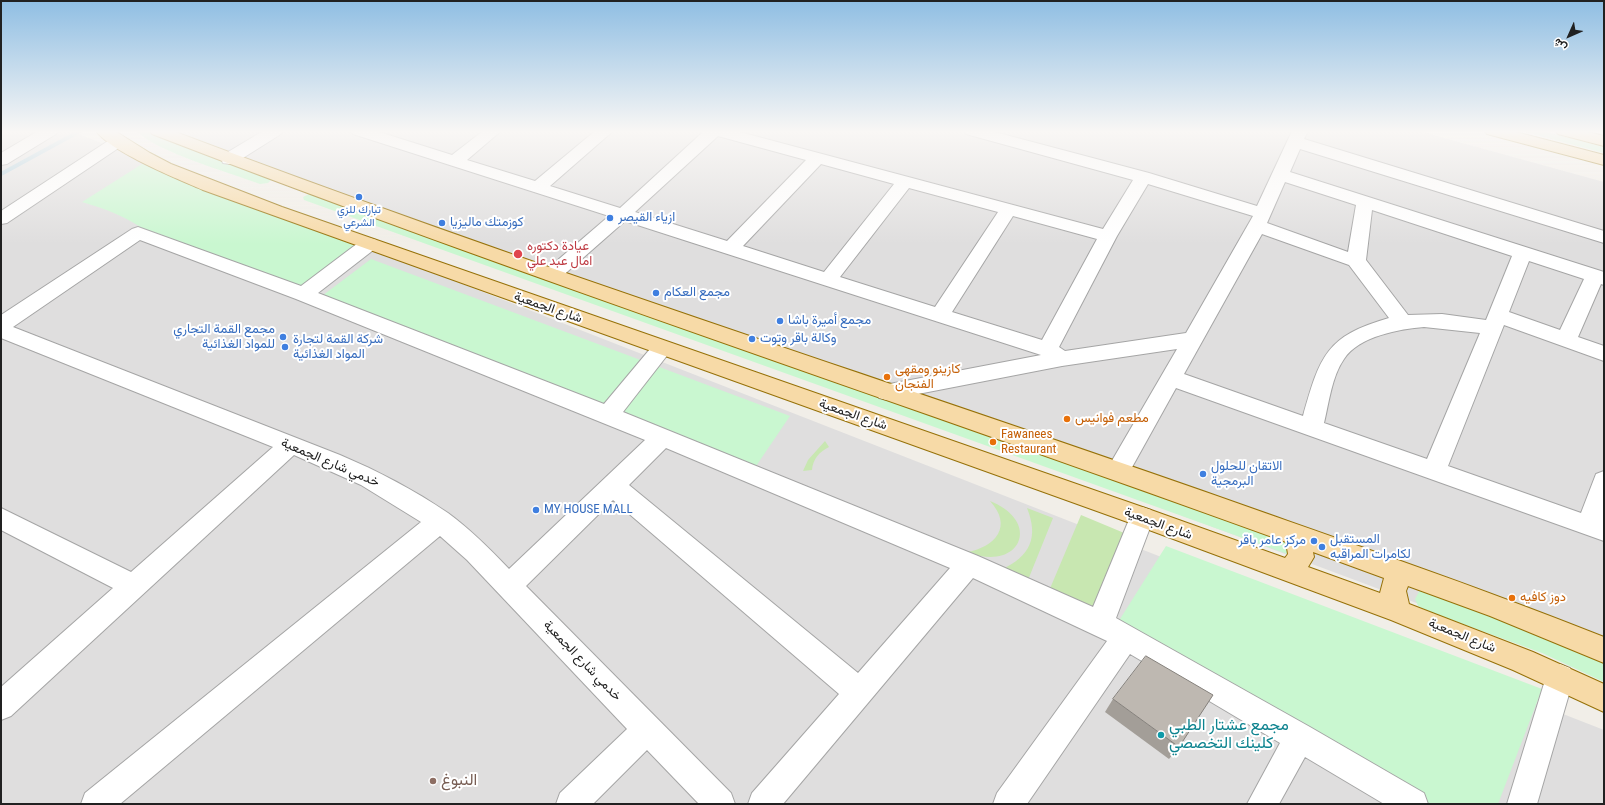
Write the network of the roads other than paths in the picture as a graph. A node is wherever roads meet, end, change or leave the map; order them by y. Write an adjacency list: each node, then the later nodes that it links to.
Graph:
1 (67, 169): 23 (street)
2 (169, 169): 18 (main road, شارع الجمعية)
3 (255, 169): 13 (main road)
4 (479, 169): 16 (street)
5 (560, 169): 16 (street)
6 (673, 169): 22 (street)
7 (807, 169): 28 (street)
8 (856, 169): 15 (street)
9 (1112, 169): 14 (street)
10 (1283, 169): 12 (street)
11 (1398, 169): 26 (street)
12 (1281, 174): 19 (street); 24 (street)
13 (277, 177): 17 (main road); 18 (main road)
14 (1143, 177): 24 (street); 25 (street)
15 (905, 182): 20 (street); 33 (street)
16 (538, 187): 22 (street)
17 (311, 190): 21 (main road); 31 (main road)
18 (241, 197): 21 (main road, شارع الجمعية)
19 (1365, 201): 29 (street); 30 (street)
20 (1009, 209): 25 (street); 35 (street)
21 (279, 212): 27 (main road, شارع الجمعية)
22 (623, 214): 28 (street); 31 (street)
23 (1, 218)
24 (1260, 219): 30 (street); 40 (street)
25 (1108, 236): 43 (street)
26 (1604, 236)
27 (369, 244): 34 (street); 42 (main road, شارع الجمعية)
28 (731, 248): 33 (street)
29 (1523, 253): 32 (street); 37 (street)
30 (1356, 261): 36 (street)
31 (552, 276): 46 (main road)
32 (1599, 278): 41 (street)
33 (828, 279): 35 (street)
34 (303, 294): 38 (street); 47 (street)
35 (940, 315): 43 (street)
36 (1402, 321): 37 (street); 48 (street)
37 (1495, 322): 41 (street); 52 (street)
38 (1, 326)
39 (1, 330): 50 (street, خدمي شارع الجمعية)
40 (1193, 340): 43 (street); 45 (street)
41 (1566, 340): 44 (street)
42 (662, 348): 47 (street); 55 (main road, شارع الجمعية)
43 (1055, 354): 46 (street)
44 (1604, 354)
45 (1172, 378): 48 (street); 51 (street)
46 (887, 392): 51 (main road)
47 (608, 415): 49 (street)
48 (1311, 428): 52 (street)
49 (662, 438): 54 (street); 60 (street)
50 (290, 445): 57 (street, خدمي شارع الجمعية); 64 (street)
51 (1118, 470): 59 (main road)
52 (1434, 471): 58 (street)
53 (1604, 481): 58 (street)
54 (613, 486): 63 (street); 70 (street)
55 (1142, 517): 61 (main road, شارع الجمعية); 66 (street)
56 (1, 518): 64 (street)
57 (440, 521): 63 (street, خدمي شارع الجمعية); 75 (street)
58 (1596, 528)
59 (1296, 536): 61 (main road); 62 (main road)
60 (969, 564): 66 (street); 70 (street)
61 (1286, 571): 65 (main road, شارع الجمعية)
62 (1404, 574): 65 (main road); 68 (main road)
63 (510, 585): 73 (street, خدمي شارع الجمعية)
64 (134, 586): 72 (street)
65 (1400, 612): 69 (main road, شارع الجمعية)
66 (1100, 623): 67 (street)
67 (1126, 637): 74 (street); 79 (street)
68 (1604, 650)
69 (1560, 677): 71 (main road, شارع الجمعية); 82 (street)
70 (859, 692): 78 (street)
71 (1604, 698)
72 (1, 706)
73 (648, 729): 76 (street); 77 (street, خدمي شارع الجمعية)
74 (1300, 737): 80 (street); 81 (street)
75 (96, 804)
76 (571, 804)
77 (720, 804)
78 (763, 804)
79 (1008, 804)
80 (1262, 804)
81 (1413, 804)
82 (1522, 804)

